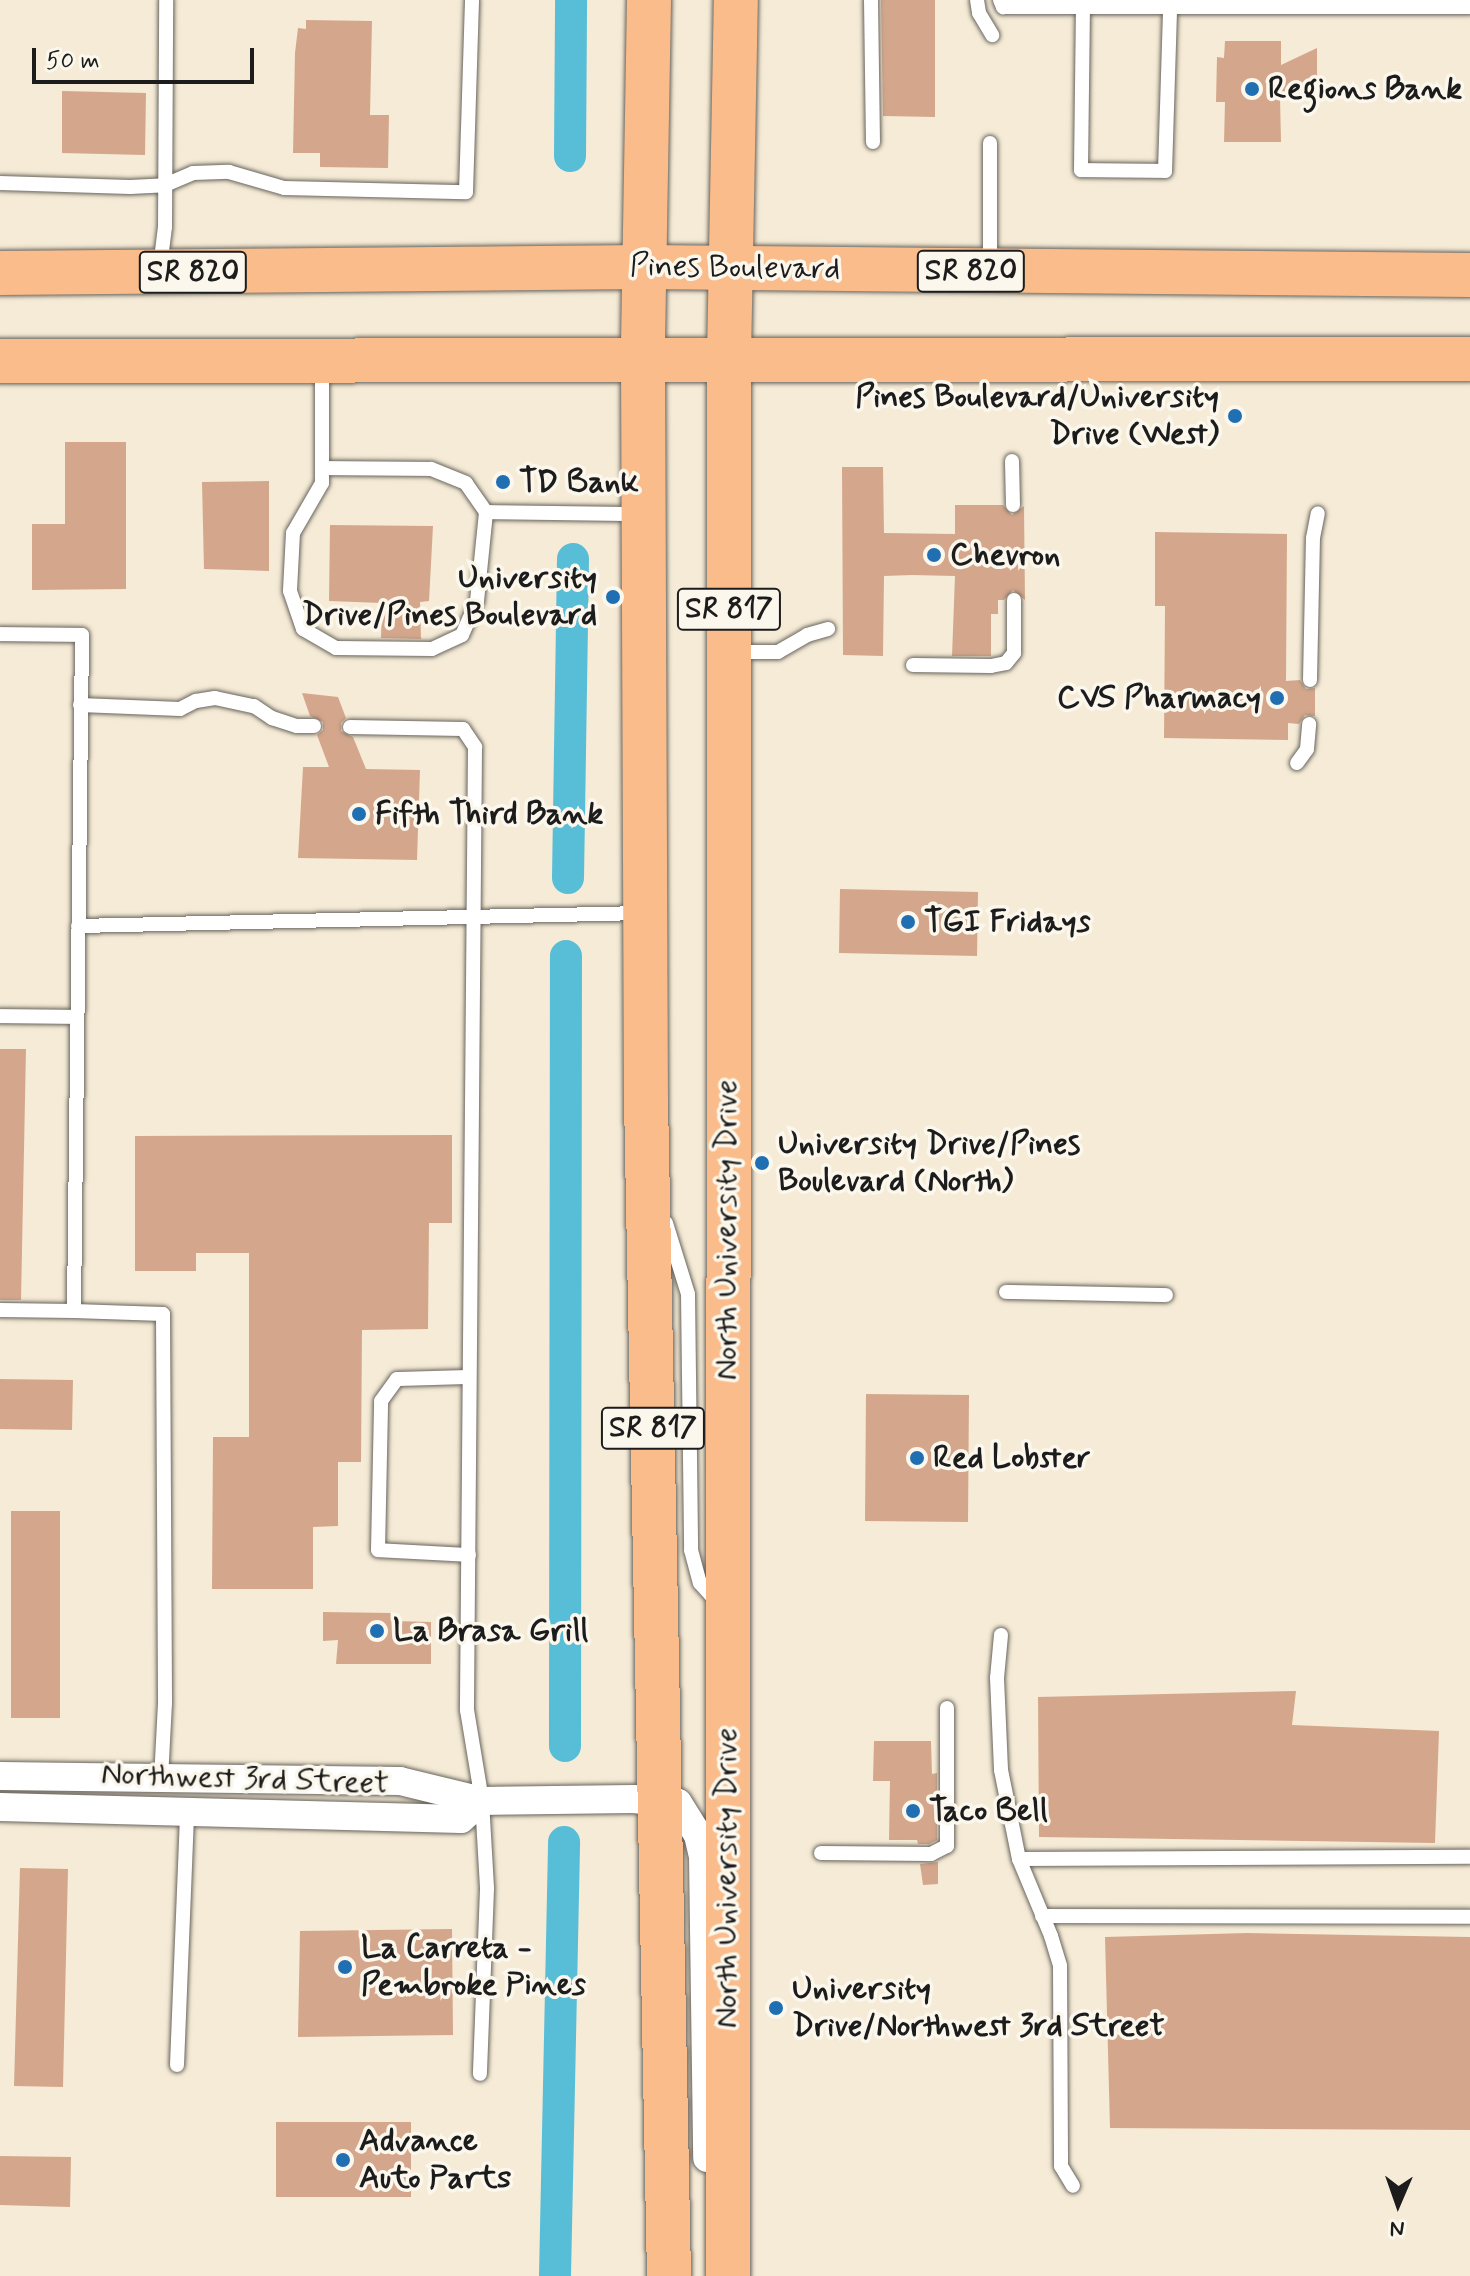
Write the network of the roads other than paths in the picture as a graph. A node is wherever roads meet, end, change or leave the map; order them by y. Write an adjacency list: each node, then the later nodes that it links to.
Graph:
1 (166, 0): 15 (lane)
2 (472, 0): 15 (lane)
3 (649, 0): 16 (main road, SR 817)
4 (736, 0): 17 (main road, SR 817)
5 (871, 0): 12 (lane)
6 (977, 0): 11 (lane)
7 (1002, 4): 8 (lane)
8 (1083, 5): 10 (lane); 10 (lane)
9 (1470, 7): 10 (lane)
10 (1170, 8)
11 (992, 35)
12 (873, 142)
13 (990, 143): 18 (lane)
14 (0, 183): 15 (lane)
15 (165, 185): 19 (lane)
16 (644, 267): 17 (main road, Pines Boulevard / SR 820); 19 (main road, Pines Boulevard / SR 820); 25 (main road, North University Drive / SR 817)
17 (730, 269): 18 (main road, Pines Boulevard / SR 820); 22 (main road, North University Drive / SR 817)
18 (990, 271): 20 (main road, Pines Boulevard / SR 820)
19 (160, 272): 21 (main road, Pines Boulevard / SR 820)
20 (1470, 275)
21 (9, 276)
22 (729, 357): 24 (main road); 25 (main road); 36 (main road, North University Drive / SR 817)
23 (322, 359): 25 (main road); 26 (main road); 28 (lane)
24 (1470, 359)
25 (643, 360): 32 (main road, North University Drive / SR 817)
26 (0, 361)
27 (1012, 461): 29 (lane)
28 (323, 468): 30 (lane); 30 (lane)
29 (1013, 505)
30 (486, 512): 32 (lane)
31 (1318, 513): 38 (lane)
32 (644, 514): 44 (main road, North University Drive / SR 817)
33 (1014, 600): 37 (lane)
34 (828, 629): 36 (lane)
35 (0, 634): 39 (lane)
36 (729, 652): 56 (main road, North University Drive / SR 817)
37 (913, 665)
38 (1310, 680)
39 (80, 705): 41 (lane); 46 (lane)
40 (1309, 724): 43 (lane)
41 (314, 726)
42 (350, 727): 45 (lane)
43 (1297, 763)
44 (645, 913): 45 (lane); 49 (main road, North University Drive / SR 817)
45 (473, 917): 46 (lane); 54 (lane)
46 (78, 926): 48 (lane)
47 (0, 1016): 48 (lane)
48 (77, 1017): 53 (lane)
49 (648, 1165): 56 (lane); 61 (main road, North University Drive / SR 817)
50 (1006, 1292): 51 (lane)
51 (1166, 1295)
52 (0, 1310): 53 (lane)
53 (74, 1311): 60 (lane)
54 (469, 1377): 55 (lane); 55 (lane)
55 (469, 1555): 62 (lane)
56 (727, 1610): 73 (main road, North University Drive / SR 817)
57 (1001, 1635): 67 (lane)
58 (947, 1708): 65 (lane)
59 (0, 1776): 60 (street, Northwest 3rd Street)
60 (161, 1779): 62 (street, Northwest 3rd Street)
61 (660, 1799): 62 (street, Northwest 3rd Street); 73 (street, North University Drive); 74 (main road, North University Drive / SR 817)
62 (482, 1801): 64 (street, Northwest 3rd Street); 71 (lane)
63 (0, 1807): 64 (street, Northwest 3rd Street)
64 (187, 1811): 70 (lane)
65 (821, 1853)
66 (1470, 1857): 67 (lane)
67 (1019, 1859): 68 (lane)
68 (1042, 1916): 69 (lane); 72 (lane)
69 (1470, 1917)
70 (177, 2065)
71 (480, 2074)
72 (1073, 2186)
73 (728, 2191): 75 (main road, North University Drive / SR 817)
74 (669, 2276)
75 (728, 2276)

